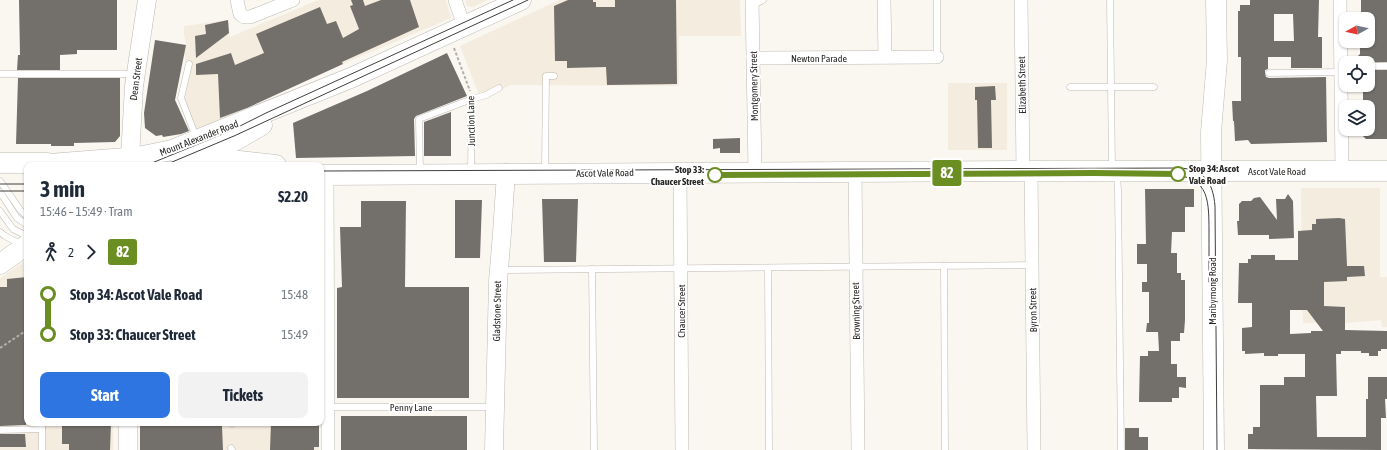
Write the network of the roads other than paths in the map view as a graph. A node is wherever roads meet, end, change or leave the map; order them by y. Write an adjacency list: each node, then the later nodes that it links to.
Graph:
1 (147, 0): 25 (street, Dean Street)
2 (237, 0): 3 (street)
3 (293, 0)
4 (456, 0): 14 (street)
5 (521, 0): 14 (main road, Mount Alexander Road)
6 (884, 0): 16 (street)
7 (937, 0): 17 (lane)
8 (1021, 0): 44 (street, Elizabeth Street)
9 (1110, 0): 29 (lane)
10 (1204, 0): 33 (main road, Maribyrnong Road)
11 (1216, 0): 33 (main road, Maribyrnong Road)
12 (1340, 0): 15 (street)
13 (756, 2): 18 (street, Montgomery Street)
14 (464, 26): 34 (main road, Mount Alexander Road)
15 (1342, 56)
16 (885, 57): 17 (street, Newton Parade); 18 (street, Newton Parade)
17 (937, 57)
18 (753, 58): 48 (street, Montgomery Street)
19 (189, 64): 34 (lane)
20 (1375, 66): 21 (lane)
21 (1387, 66)
22 (1339, 69): 23 (lane)
23 (1269, 73)
24 (0, 74): 25 (lane)
25 (136, 74): 35 (street, Dean Street)
26 (554, 76): 53 (lane)
27 (1154, 86): 29 (lane)
28 (1070, 87): 29 (lane)
29 (1111, 87): 41 (lane)
30 (499, 88): 32 (lane)
31 (1342, 92): 45 (street)
32 (472, 99): 51 (lane); 52 (lane, Junction Lane)
33 (1211, 132): 42 (main road, Maribyrnong Road)
34 (190, 154): 35 (main road); 37 (main road)
35 (133, 160): 36 (main road)
36 (88, 162)
37 (248, 162)
38 (0, 164): 39 (main road)
39 (24, 164)
40 (24, 169): 54 (main road)
41 (1114, 170): 42 (main road, Ascot Vale Road); 44 (main road, Ascot Vale Road); 87 (lane)
42 (1211, 170): 45 (main road, Ascot Vale Road); 88 (main road, Maribyrnong Road)
43 (855, 171): 44 (main road, Ascot Vale Road); 48 (main road, Ascot Vale Road); 66 (street, Browning Street)
44 (1027, 171): 65 (street, Byron Street)
45 (1342, 171): 46 (main road, Ascot Vale Road)
46 (1387, 171)
47 (680, 172): 48 (main road, Ascot Vale Road); 53 (main road, Ascot Vale Road); 67 (street, Chaucer Street)
48 (755, 172)
49 (506, 173): 52 (main road, Ascot Vale Road); 53 (main road, Ascot Vale Road); 70 (street, Gladstone Street)
50 (324, 174): 51 (main road, Ascot Vale Road)
51 (420, 174): 52 (main road, Ascot Vale Road)
52 (471, 174)
53 (545, 174)
54 (0, 180): 57 (lane)
55 (0, 192): 58 (lane)
56 (0, 211): 60 (lane)
57 (24, 214)
58 (24, 223)
59 (0, 232): 61 (lane)
60 (24, 241)
61 (24, 242)
62 (24, 245): 63 (main road)
63 (0, 264)
64 (944, 266): 65 (lane); 66 (lane); 85 (lane)
65 (1032, 266): 86 (street, Byron Street)
66 (856, 267): 68 (lane); 84 (street, Browning Street)
67 (680, 268): 68 (lane); 69 (lane); 82 (street, Chaucer Street)
68 (768, 268): 83 (lane)
69 (592, 269): 70 (lane); 81 (lane)
70 (498, 270): 72 (street, Gladstone Street)
71 (324, 283): 73 (street)
72 (495, 407): 73 (lane, Penny Lane); 80 (street, Gladstone Street)
73 (325, 408): 79 (street)
74 (42, 426): 76 (lane); 77 (lane)
75 (128, 426): 78 (street)
76 (0, 430)
77 (42, 450)
78 (128, 450)
79 (328, 450)
80 (494, 450)
81 (594, 450)
82 (682, 450)
83 (769, 450)
84 (858, 450)
85 (945, 450)
86 (1034, 450)
87 (1121, 450)
88 (1214, 450)

